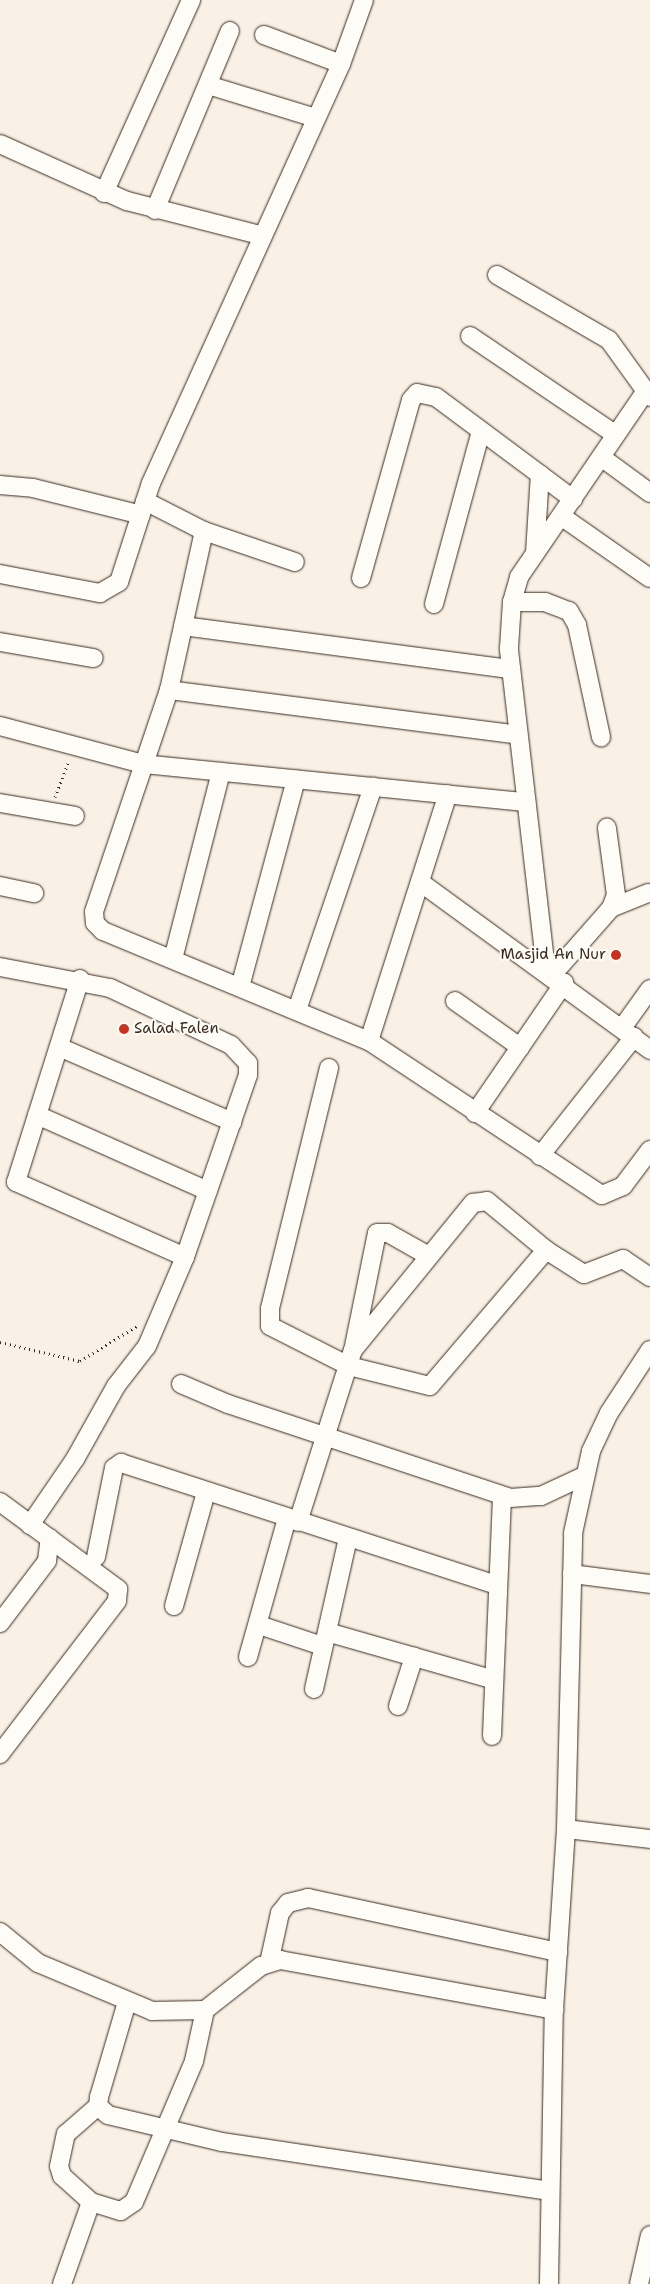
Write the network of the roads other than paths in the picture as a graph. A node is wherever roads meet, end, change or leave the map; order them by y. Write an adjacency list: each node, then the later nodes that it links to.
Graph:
1 (191, 0): 9 (street)
2 (364, 0): 5 (street)
3 (230, 31): 6 (street)
4 (264, 35): 5 (street)
5 (341, 64): 7 (street)
6 (208, 85): 7 (street); 10 (street)
7 (316, 118): 11 (street)
8 (0, 144): 9 (street)
9 (104, 193): 10 (street)
10 (155, 210): 11 (street)
11 (263, 236): 22 (street)
12 (496, 275): 14 (street)
13 (470, 336): 16 (street)
14 (648, 394): 16 (street)
15 (481, 431): 18 (street); 28 (street); 31 (street)
16 (616, 435): 17 (street)
17 (601, 457): 20 (street); 21 (street)
18 (540, 474): 21 (street); 25 (street)
19 (0, 485): 22 (street)
20 (650, 492)
21 (573, 499): 23 (street)
22 (143, 508): 24 (street); 27 (street)
23 (561, 516): 25 (street); 29 (street)
24 (204, 531): 26 (street); 32 (street)
25 (535, 554): 30 (street)
26 (295, 562)
27 (0, 574)
28 (361, 578)
29 (650, 578)
30 (512, 602): 35 (street); 39 (street)
31 (434, 604)
32 (183, 626): 35 (street); 36 (street)
33 (0, 642): 34 (street)
34 (94, 658)
35 (511, 669): 38 (street)
36 (168, 690): 38 (street); 40 (street)
37 (0, 726): 40 (street)
38 (518, 735): 45 (street)
39 (601, 736)
40 (144, 764): 41 (street); 54 (street)
41 (221, 772): 42 (street); 54 (street)
42 (296, 779): 43 (street); 58 (street)
43 (373, 787): 44 (street); 61 (street)
44 (448, 794): 45 (street); 49 (street)
45 (526, 802): 56 (street)
46 (0, 803): 47 (street)
47 (75, 816)
48 (607, 828): 53 (street)
49 (420, 882): 56 (street); 63 (street)
50 (0, 886): 51 (street)
51 (34, 893)
52 (648, 893): 53 (street)
53 (611, 908): 56 (street)
54 (173, 959): 58 (street)
55 (0, 967): 57 (street)
56 (554, 976): 62 (street); 65 (street)
57 (80, 979): 64 (street); 70 (street)
58 (240, 987): 61 (street)
59 (650, 989): 62 (street)
60 (455, 1001): 65 (street)
61 (298, 1010): 63 (street)
62 (628, 1033): 66 (street); 72 (street)
63 (369, 1041): 68 (street)
64 (59, 1047): 69 (street); 70 (street)
65 (520, 1047): 68 (street)
66 (650, 1050)
67 (329, 1068): 79 (street)
68 (475, 1113): 72 (street)
69 (37, 1115): 73 (street); 76 (street)
70 (232, 1122): 73 (street)
71 (650, 1150): 72 (street)
72 (540, 1156)
73 (208, 1191): 76 (street)
74 (546, 1250): 75 (street); 77 (street); 79 (street)
75 (427, 1255): 79 (street); 79 (street)
76 (186, 1257): 87 (street)
77 (650, 1277)
78 (650, 1350): 82 (street)
79 (351, 1358): 81 (street)
80 (181, 1384): 81 (street)
81 (326, 1436): 84 (street); 86 (street)
82 (584, 1476): 84 (street); 91 (street)
83 (206, 1492): 86 (street); 90 (street); 94 (street)
84 (502, 1496): 92 (street)
85 (0, 1502): 87 (street)
86 (292, 1520): 89 (street); 96 (street)
87 (30, 1525): 88 (street)
88 (50, 1538): 95 (street); 104 (street)
89 (348, 1538): 92 (street); 97 (street)
90 (96, 1557)
91 (572, 1574): 93 (street); 105 (street)
92 (496, 1584): 100 (street)
93 (650, 1584)
94 (174, 1606)
95 (0, 1623)
96 (258, 1626): 97 (street); 98 (street)
97 (324, 1639): 99 (street); 101 (street)
98 (248, 1657)
99 (414, 1657): 100 (street); 102 (street)
100 (494, 1680): 103 (street)
101 (314, 1689)
102 (398, 1706)
103 (492, 1736)
104 (0, 1754)
105 (566, 1829): 106 (street); 108 (street)
106 (650, 1839)
107 (0, 1932): 110 (street)
108 (558, 1952): 109 (street); 112 (street)
109 (269, 1964): 111 (street); 112 (street)
110 (127, 2002): 111 (street); 113 (street)
111 (205, 2010): 114 (street)
112 (554, 2010): 115 (street)
113 (98, 2106): 114 (street); 116 (street)
114 (168, 2127): 115 (street); 116 (street)
115 (549, 2191): 119 (street)
116 (91, 2202): 118 (street)
117 (650, 2235): 120 (street)
118 (62, 2284)
119 (549, 2284)
120 (639, 2284)

